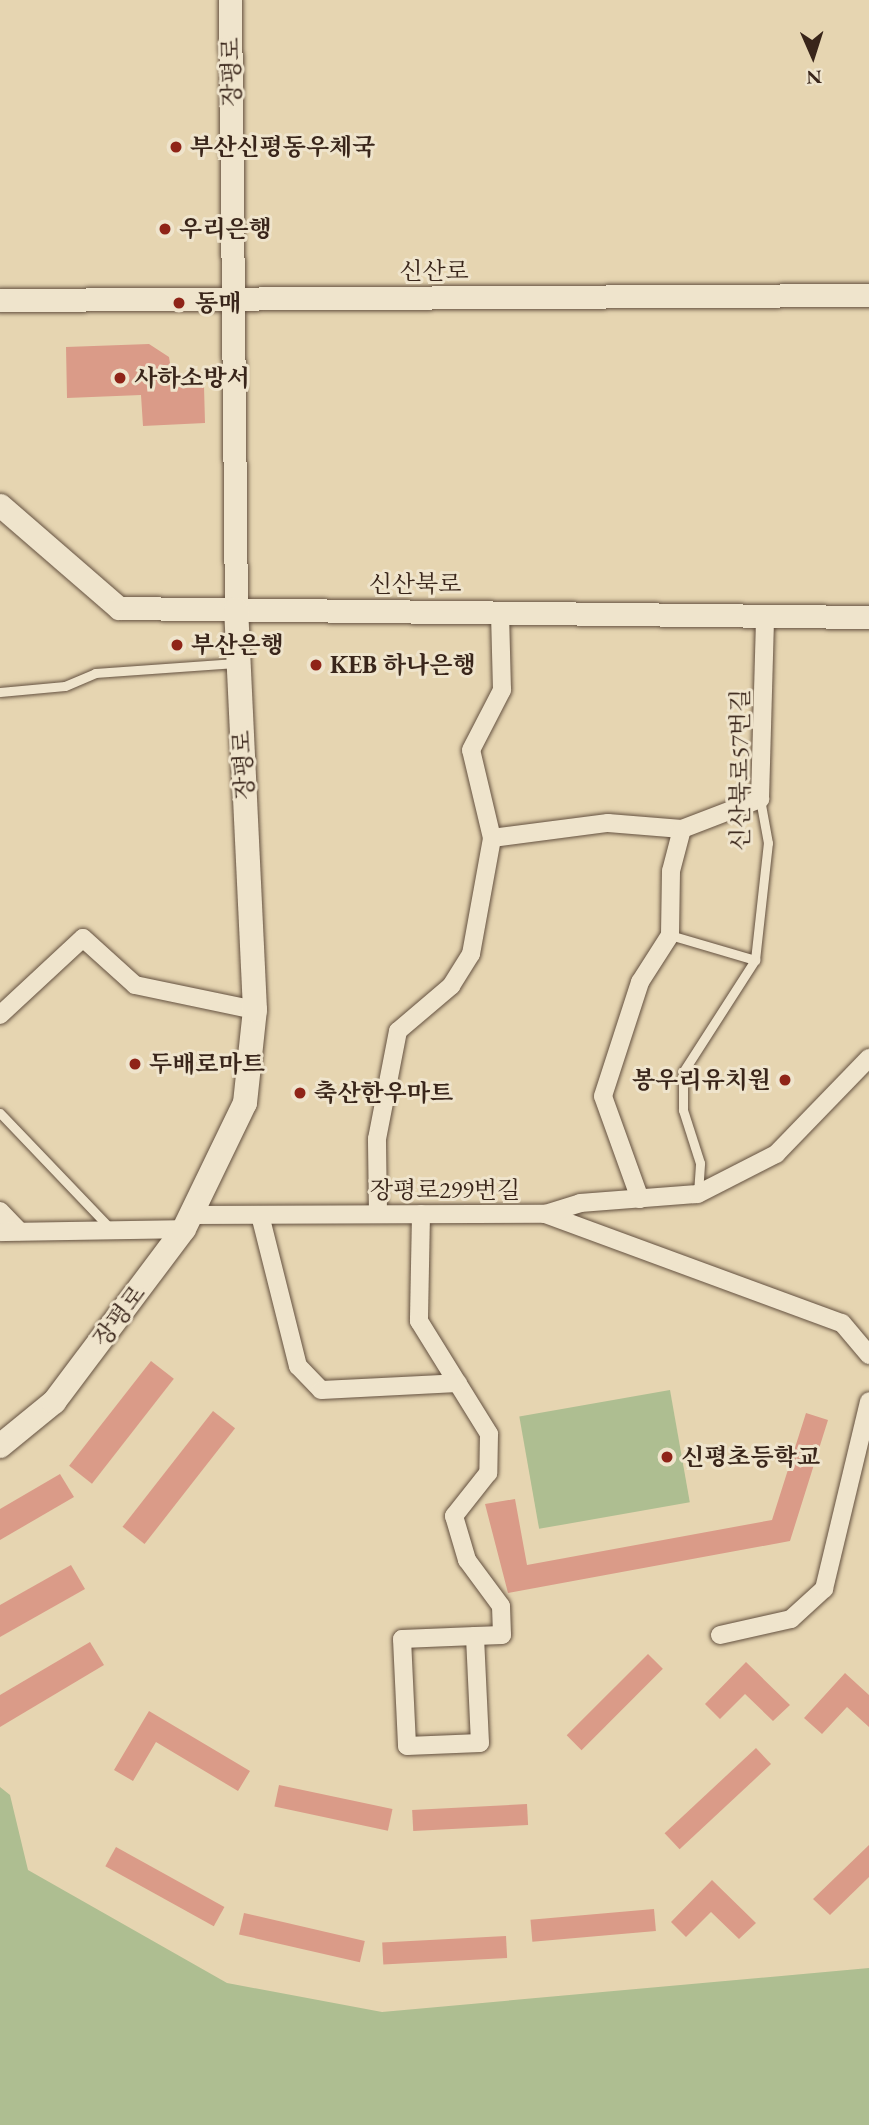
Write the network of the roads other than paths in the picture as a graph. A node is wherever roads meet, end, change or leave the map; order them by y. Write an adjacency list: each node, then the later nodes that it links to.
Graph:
1 (230, 0): 3 (street, 장평로)
2 (869, 295): 3 (street, 신산로)
3 (233, 299): 4 (street, 신산로); 6 (street, 장평로)
4 (0, 300)
5 (0, 505): 6 (street, 신산북로)
6 (236, 609): 7 (street, 신산북로); 10 (main road, 장평로)
7 (500, 611): 8 (street, 신산북로); 14 (street)
8 (765, 615): 9 (street, 신산북로); 12 (street, 신산북로57번길)
9 (869, 617)
10 (238, 663): 11 (lane); 17 (main road, 장평로)
11 (0, 692)
12 (760, 799): 13 (street); 16 (lane, 신산북로57번길)
13 (682, 829): 14 (street); 15 (street)
14 (492, 838): 24 (street)
15 (670, 935): 16 (lane); 22 (street)
16 (755, 960): 21 (lane, 신산북로57번길)
17 (255, 1010): 18 (street); 28 (main road, 장평로)
18 (0, 1015)
19 (869, 1058): 21 (street)
20 (0, 1113): 29 (lane)
21 (698, 1195): 22 (street, 장평로299번길)
22 (640, 1199): 26 (street, 장평로299번길)
23 (0, 1211): 30 (street)
24 (378, 1214): 25 (street, 장평로299번길); 27 (street, 장평로299번길)
25 (421, 1214): 26 (street, 장평로299번길); 33 (street)
26 (545, 1214): 32 (street)
27 (260, 1215): 28 (street, 장평로299번길); 33 (street)
28 (187, 1222): 29 (street, 장평로299번길); 35 (main road, 장평로)
29 (111, 1229): 30 (street, 장평로299번길)
30 (19, 1231): 31 (street, 장평로299번길)
31 (0, 1232)
32 (869, 1355)
33 (458, 1383): 37 (street)
34 (869, 1401): 36 (street)
35 (0, 1446)
36 (720, 1635)
37 (475, 1636): 37 (street)

